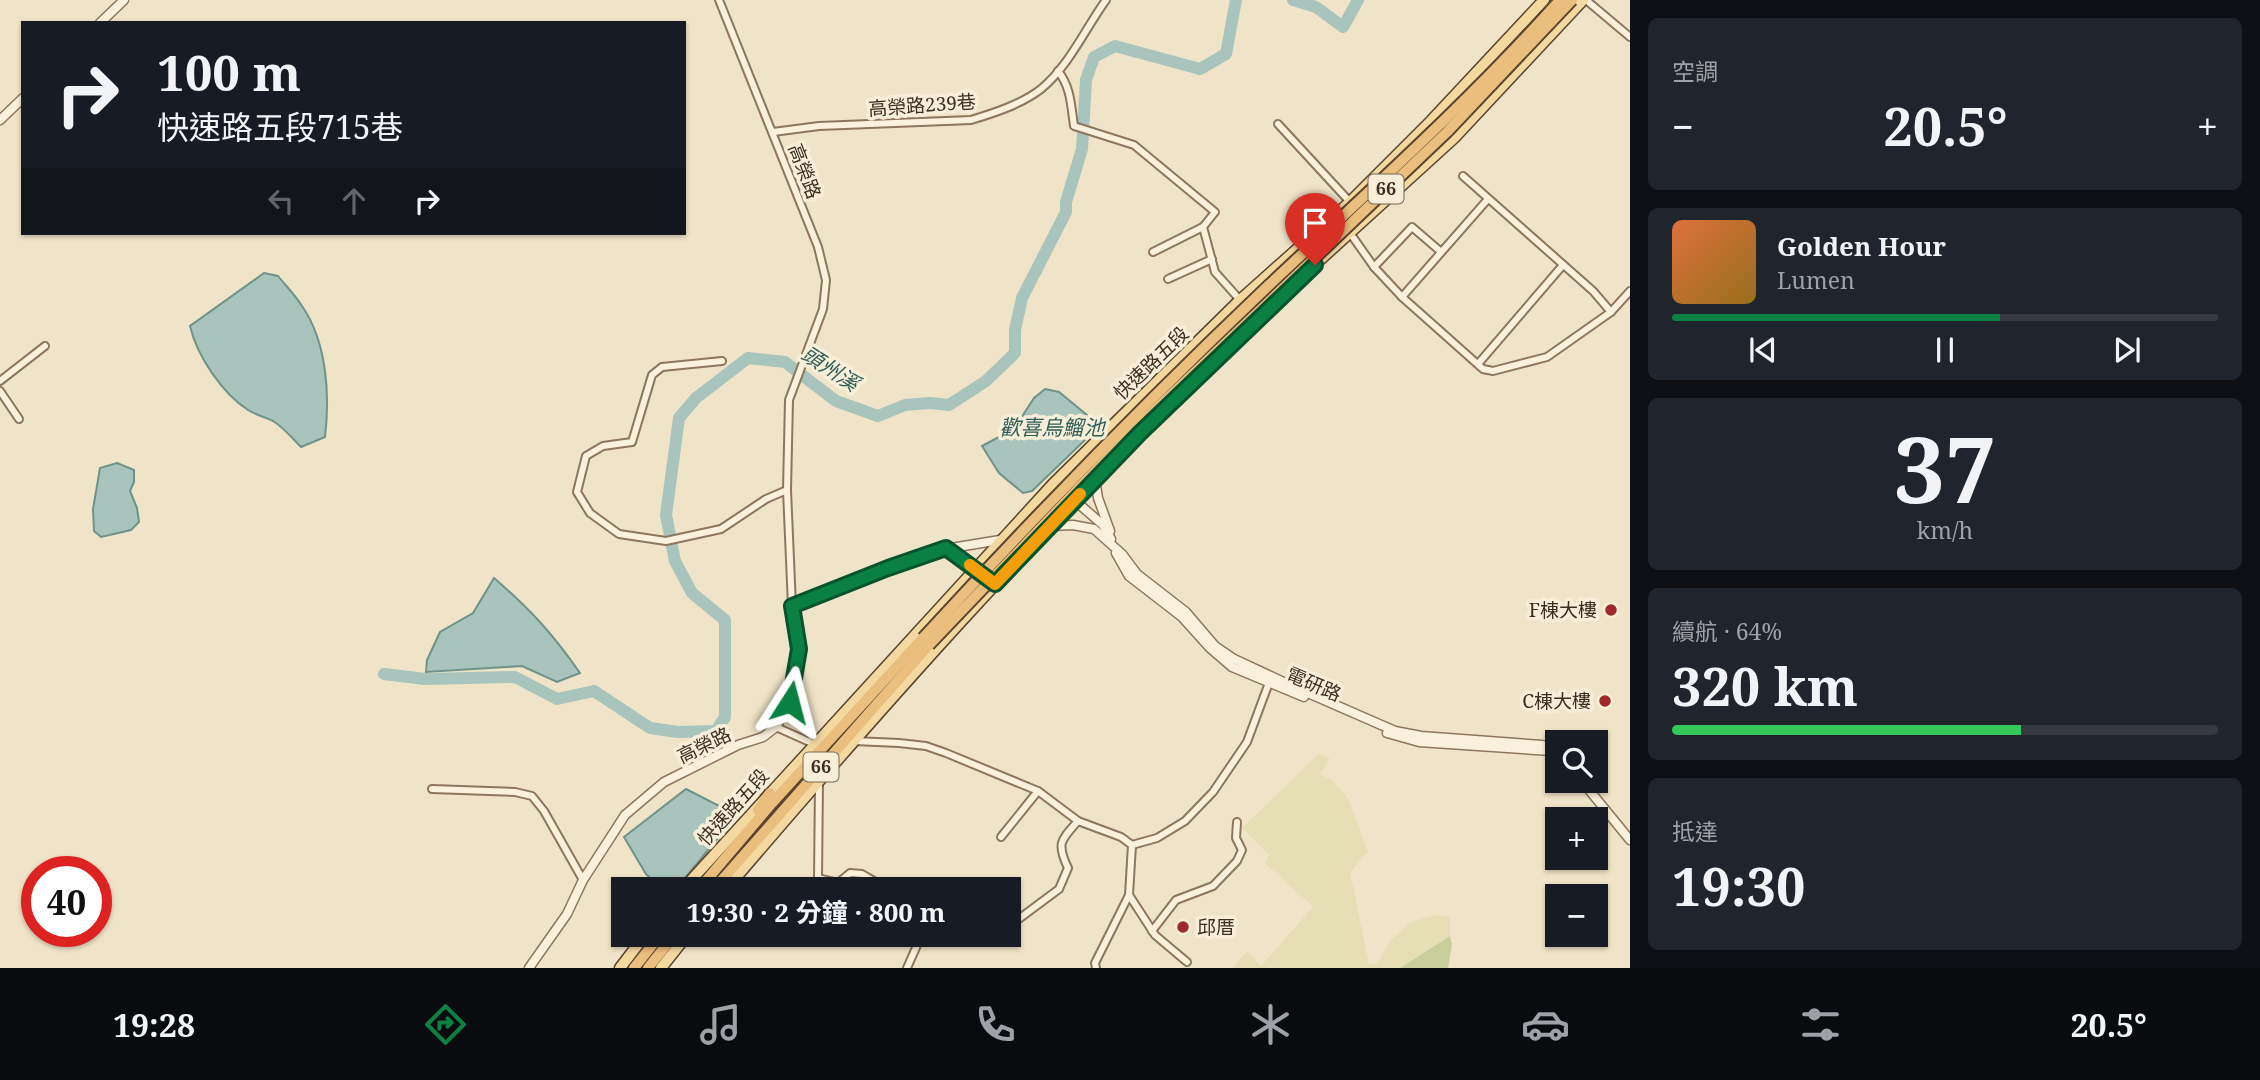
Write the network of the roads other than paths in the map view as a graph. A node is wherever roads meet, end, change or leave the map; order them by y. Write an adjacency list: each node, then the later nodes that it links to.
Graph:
1 (124, 0): 8 (street)
2 (719, 0): 14 (street, 高榮路)
3 (1545, 0): 17 (main road, 快速路五段 / 66)
4 (1560, 0): 65 (highway, 66, bridge)
5 (1572, 0): 66 (highway, 66, bridge)
6 (1585, 0): 9 (street); 19 (main road, 66)
7 (1101, 2): 10 (street, 高榮路239巷)
8 (102, 21)
9 (1630, 37)
10 (1058, 71): 14 (street, 高榮路239巷); 18 (street)
11 (21, 100): 12 (street)
12 (0, 120)
13 (1279, 124): 17 (street)
14 (773, 132): 38 (street, 高榮路)
15 (1463, 176): 16 (street)
16 (1488, 199): 20 (street); 23 (street)
17 (1350, 202): 28 (main road, 快速路五段 / 66)
18 (1203, 227): 21 (street); 22 (street)
19 (1349, 233): 24 (street); 36 (main road, 66)
20 (1440, 251): 24 (street); 27 (street)
21 (1153, 252)
22 (1212, 258): 25 (street); 28 (street)
23 (1563, 265): 29 (street); 32 (street)
24 (1374, 267): 27 (street)
25 (1168, 279)
26 (1630, 291): 29 (street)
27 (1402, 297): 32 (street)
28 (1240, 300): 37 (main road, 快速路五段 / 66)
29 (1611, 312): 32 (street)
30 (45, 346): 33 (street)
31 (722, 361): 38 (street)
32 (1478, 364)
33 (0, 382)
34 (0, 391): 35 (street)
35 (19, 419)
36 (1095, 479): 39 (main road, 66); 42 (street)
37 (1053, 484): 39 (street, 電研路); 41 (main road, 快速路五段 / 66)
38 (787, 490): 46 (street)
39 (1075, 499): 40 (main road, 66); 42 (street, 電研路)
40 (1051, 526): 42 (street); 45 (main road, 66)
41 (1000, 540): 43 (street); 44 (main road, 快速路五段 / 66)
42 (1113, 544): 47 (street, 電研路)
43 (946, 548): 44 (street); 46 (street)
44 (976, 569): 45 (street); 50 (main road, 快速路五段 / 66)
45 (995, 584): 49 (main road, 66)
46 (792, 606): 48 (street)
47 (1270, 679): 51 (street, 電研路); 64 (street)
48 (776, 727): 50 (street); 74 (street, 高榮路)
49 (854, 741): 52 (main road, 66); 54 (street)
50 (814, 744): 55 (main road, 快速路五段 / 66)
51 (1545, 746)
52 (819, 780): 58 (main road, 66); 71 (street)
53 (432, 789): 74 (street)
54 (1038, 791): 59 (street); 62 (street)
55 (770, 793): 65 (highway); 67 (main road, 快速路五段 / 66)
56 (1592, 793): 63 (street)
57 (1597, 793): 61 (street)
58 (788, 817): 66 (highway); 70 (main road, 66)
59 (1078, 821): 64 (street); 76 (street)
60 (1237, 822): 77 (street)
61 (1630, 834)
62 (1001, 837)
63 (1630, 840)
64 (1132, 845): 75 (street)
65 (728, 854): 68 (highway, 66)
66 (732, 868): 69 (highway, 66)
67 (694, 877)
68 (709, 877)
69 (724, 877)
70 (736, 877)
71 (818, 877)
72 (845, 877): 73 (street)
73 (867, 877)
74 (583, 880): 84 (street, 高榮路)
75 (1129, 895): 77 (street); 90 (street)
76 (1021, 917)
77 (1152, 931): 83 (street)
78 (636, 947): 85 (main road)
79 (651, 947): 86 (highway)
80 (665, 947): 87 (highway)
81 (678, 947): 88 (main road)
82 (916, 947): 89 (street)
83 (1186, 962)
84 (529, 968)
85 (620, 968)
86 (634, 968)
87 (648, 968)
88 (661, 968)
89 (907, 968)
90 (1096, 968)

